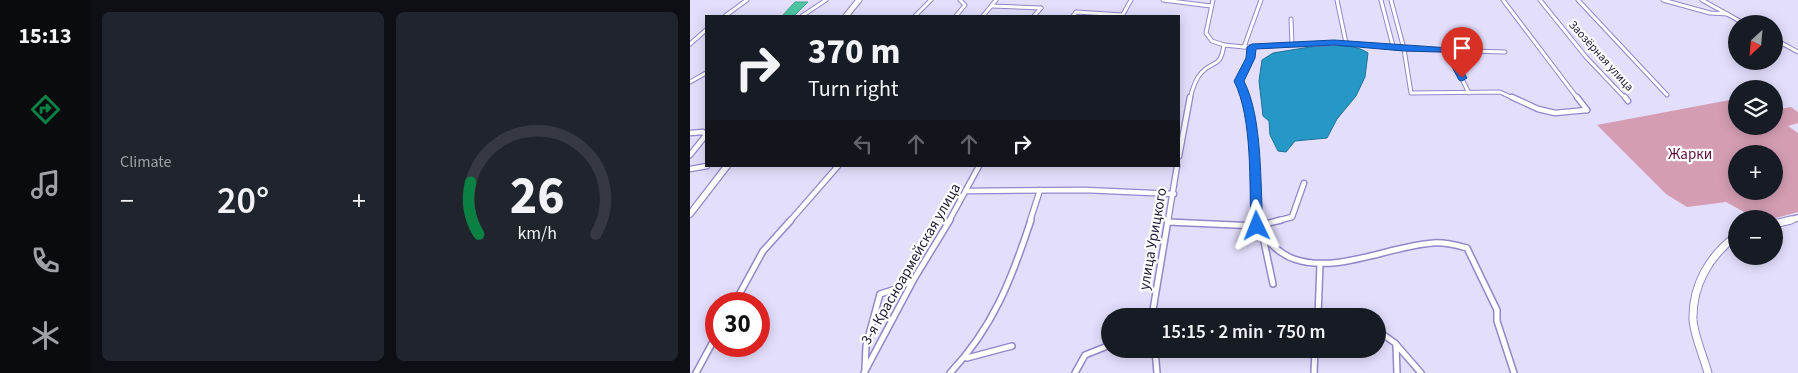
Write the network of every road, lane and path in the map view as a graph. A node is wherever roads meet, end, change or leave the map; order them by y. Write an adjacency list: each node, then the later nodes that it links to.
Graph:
1 (747, 0): 24 (street)
2 (826, 0): 25 (street)
3 (859, 0): 26 (main road)
4 (931, 0): 27 (street)
5 (960, 0): 28 (street)
6 (996, 0): 20 (street)
7 (1131, 0): 32 (street)
8 (1163, 0): 21 (street)
9 (1213, 0): 21 (street)
10 (1261, 0): 41 (street)
11 (1338, 0): 35 (street)
12 (1381, 0): 40 (street)
13 (1391, 0): 43 (street)
14 (1503, 0): 50 (street)
15 (1540, 0): 52 (street, Заозёрная улица)
16 (1578, 0): 51 (street)
17 (1663, 0): 23 (street)
18 (1702, 0): 23 (street)
19 (1079, 4): 22 (street)
20 (992, 6): 29 (street); 30 (street)
21 (1211, 6): 39 (street)
22 (1076, 12): 31 (street); 32 (street)
23 (1728, 14)
24 (726, 15)
25 (804, 15)
26 (847, 15)
27 (916, 15)
28 (957, 15)
29 (984, 15)
30 (1035, 15)
31 (1074, 15)
32 (1122, 15)
33 (1291, 19): 37 (street)
34 (705, 31): 36 (street)
35 (1346, 43): 37 (street); 40 (street)
36 (690, 44)
37 (1292, 44): 42 (street)
38 (1783, 44): 46 (street)
39 (1224, 45): 41 (street); 54 (street)
40 (1393, 46): 43 (street)
41 (1244, 47): 42 (street)
42 (1252, 47): 74 (street)
43 (1404, 48): 44 (street); 50 (street)
44 (1447, 50): 45 (street); 50 (street)
45 (1505, 52)
46 (1798, 52)
47 (705, 74): 49 (street)
48 (705, 78): 49 (street)
49 (692, 81)
50 (1469, 93)
51 (1667, 95)
52 (1628, 102)
53 (1180, 120): 54 (street)
54 (1185, 120): 58 (street)
55 (690, 133): 56 (street)
56 (705, 135)
57 (705, 137): 59 (street)
58 (1180, 143)
59 (690, 155)
60 (705, 166): 65 (street)
61 (726, 167): 70 (main road)
62 (837, 167): 80 (street)
63 (979, 167): 68 (street, 3-я Красноармейская улица)
64 (1178, 167): 69 (street, улица Урицкого)
65 (690, 169)
66 (1304, 183): 74 (street)
67 (1040, 190): 68 (street); 69 (street); 88 (street)
68 (967, 191): 78 (street, 3-я Красноармейская улица)
69 (1174, 194): 72 (street, улица Урицкого)
70 (690, 214)
71 (1798, 218): 73 (street)
72 (1168, 222): 74 (street); 81 (street, улица Урицкого)
73 (1783, 222)
74 (1257, 226): 75 (street)
75 (1264, 237): 77 (street); 79 (street)
76 (1728, 242): 100 (street)
77 (1320, 264): 82 (street); 99 (street)
78 (914, 279): 91 (street, 3-я Красноармейская улица); 91 (street)
79 (1273, 284)
80 (741, 292)
81 (1153, 308)
82 (1318, 308)
83 (1386, 336): 84 (street)
84 (1396, 345): 97 (street); 98 (street)
85 (1012, 346): 88 (street)
86 (1101, 349): 94 (street)
87 (705, 356): 92 (street)
88 (967, 358): 93 (street)
89 (1156, 358): 95 (street)
90 (1315, 358): 96 (street)
91 (864, 371)
92 (696, 373)
93 (950, 373)
94 (1075, 373)
95 (1157, 373)
96 (1314, 373)
97 (1397, 373)
98 (1421, 373)
99 (1514, 373)
100 (1708, 373)

